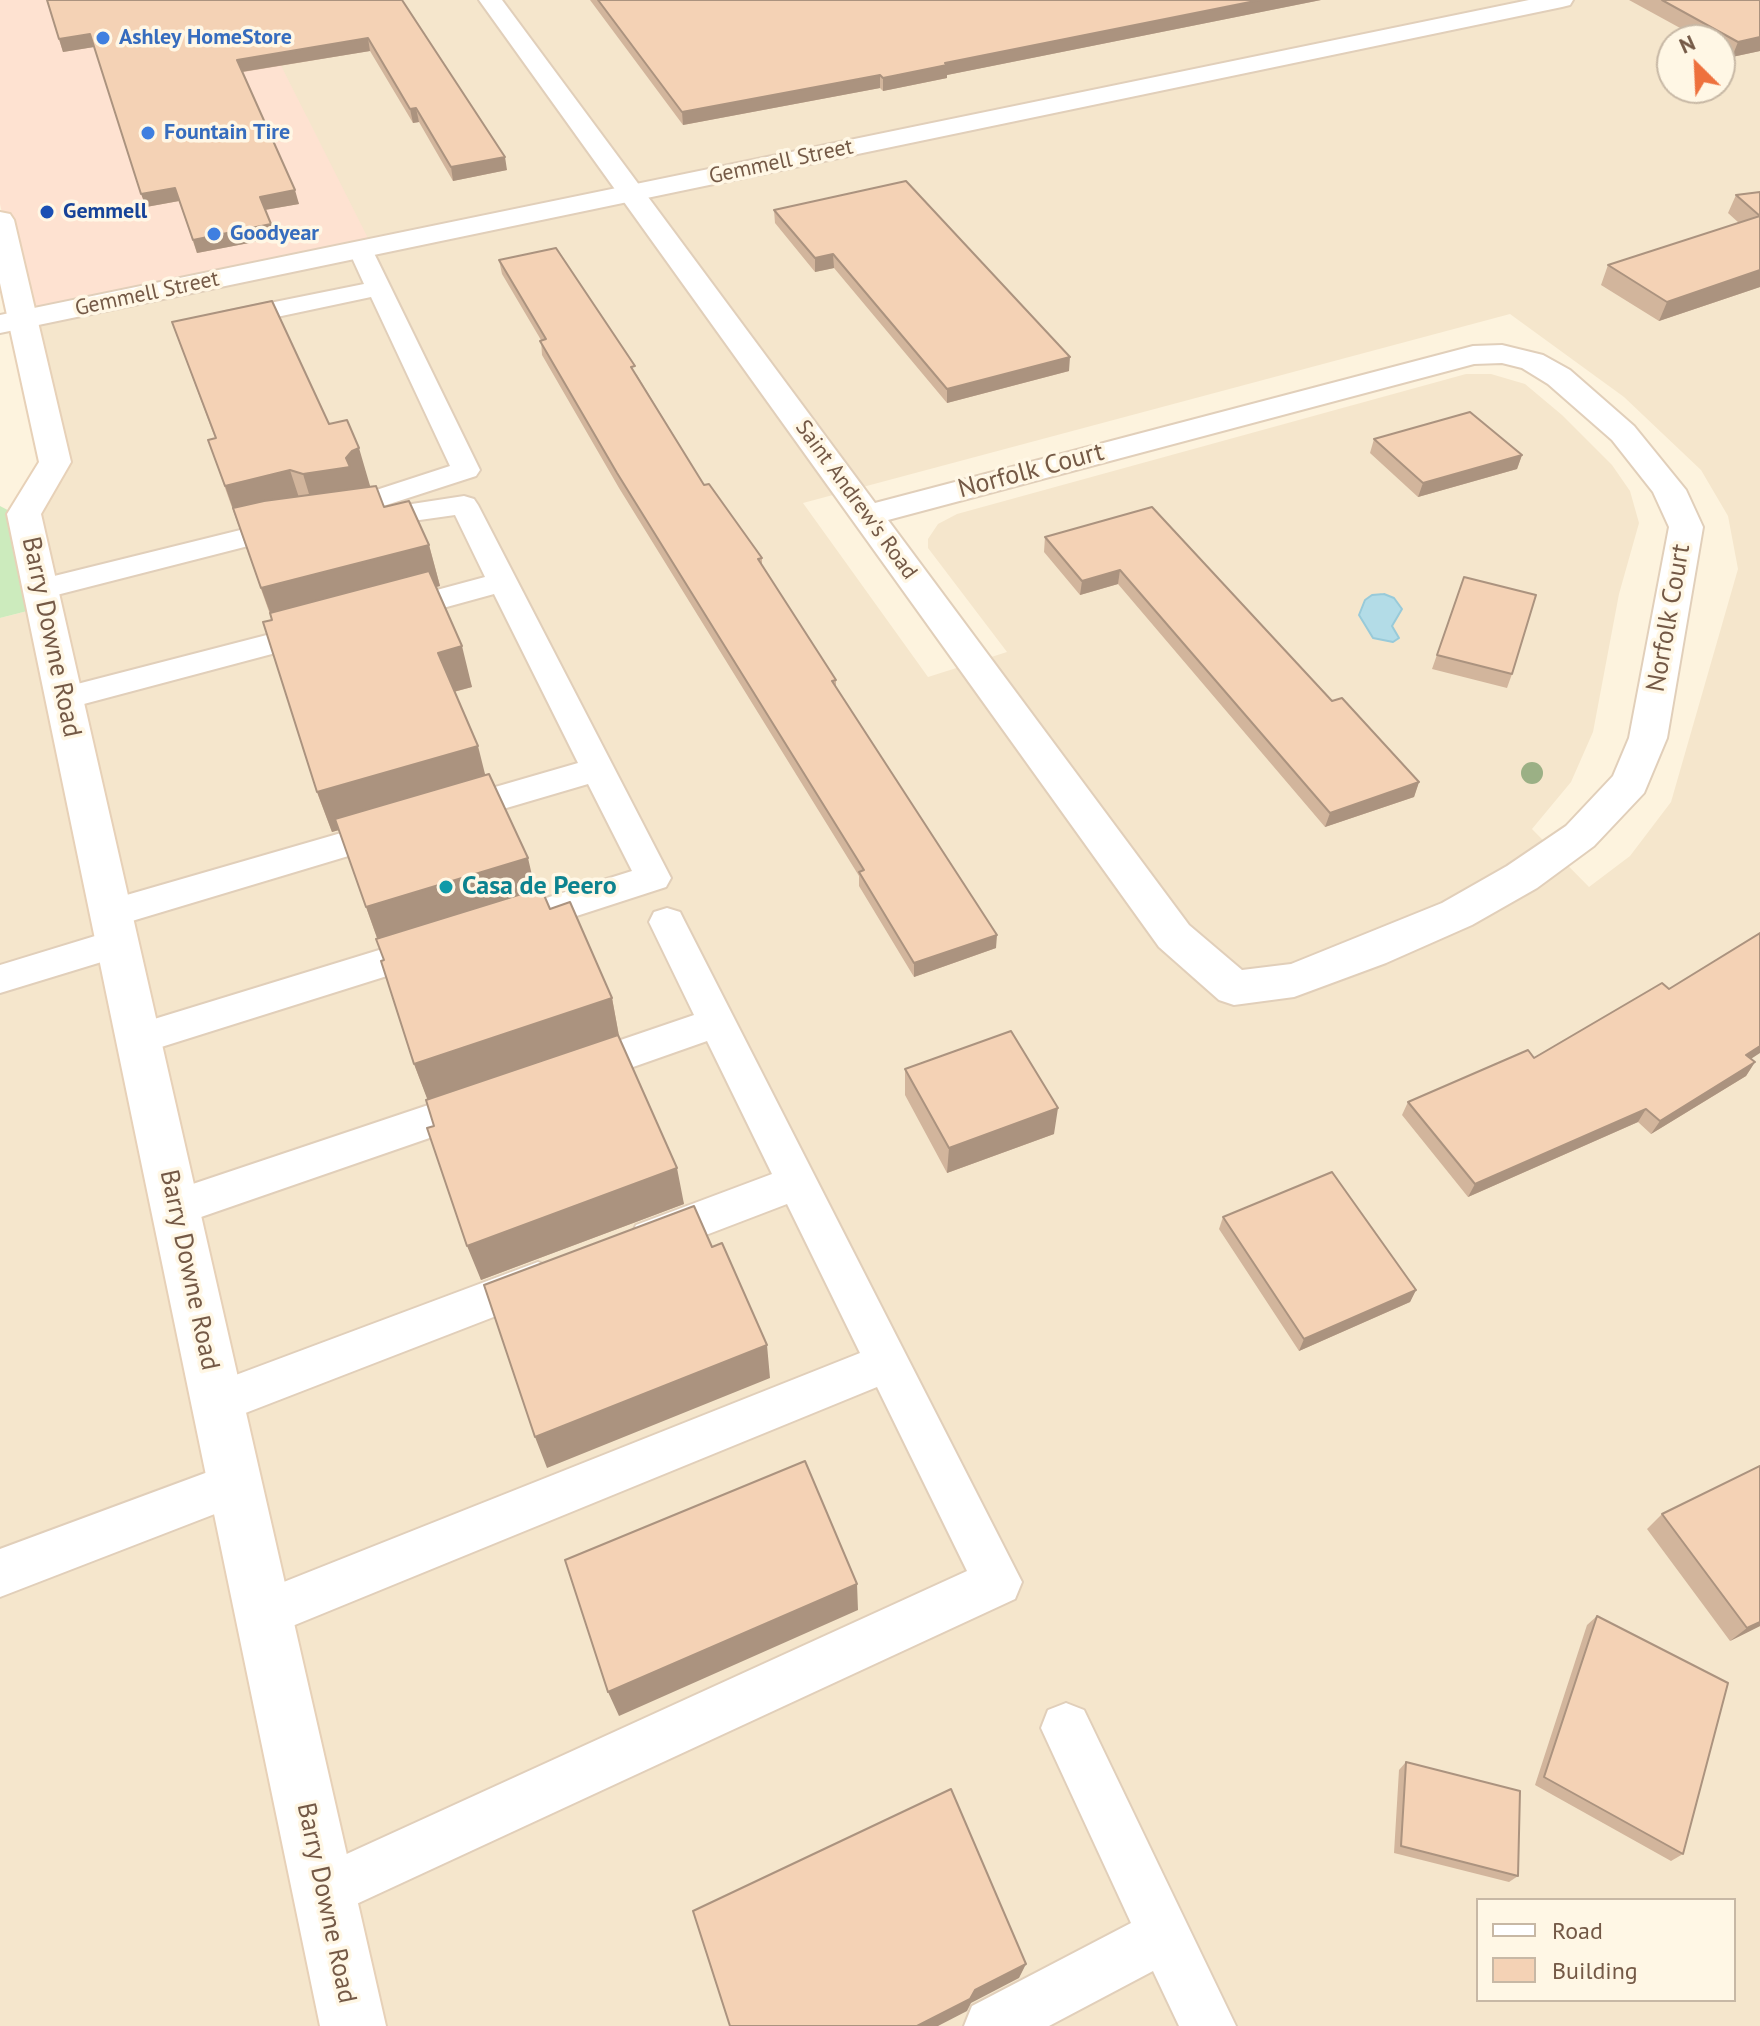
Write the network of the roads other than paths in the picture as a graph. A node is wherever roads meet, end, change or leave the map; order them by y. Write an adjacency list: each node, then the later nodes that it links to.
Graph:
1 (490, 0): 3 (street, Saint Andrew's Road)
2 (1562, 0): 3 (street, Gemmell Street)
3 (630, 193): 5 (street, Gemmell Street); 10 (street, Saint Andrew's Road)
4 (0, 220): 7 (street, Barry Downe Road)
5 (360, 249): 6 (lane); 7 (street, Gemmell Street)
6 (379, 288): 8 (lane); 11 (lane)
7 (11, 322): 9 (street, Barry Downe Road)
8 (196, 327)
9 (12, 508): 13 (street, Barry Downe Road)
10 (867, 515): 19 (street, Saint Andrew's Road); 19 (street, Norfolk Court)
11 (281, 530): 12 (lane); 13 (lane)
12 (503, 582): 14 (lane); 15 (lane)
13 (41, 589): 14 (street, Barry Downe Road)
14 (65, 698): 17 (street, Barry Downe Road)
15 (598, 769): 17 (lane); 21 (lane)
16 (667, 922): 20 (lane)
17 (115, 928): 18 (lane); 21 (street, Barry Downe Road)
18 (0, 979)
19 (1234, 988)
20 (717, 1022): 22 (lane); 23 (lane)
21 (139, 1039): 23 (street, Barry Downe Road)
22 (798, 1182): 24 (lane); 26 (lane)
23 (175, 1208): 27 (street, Barry Downe Road)
24 (621, 1249)
25 (577, 1266): 27 (lane)
26 (888, 1362): 30 (lane); 32 (lane)
27 (217, 1403): 28 (street, Barry Downe Road)
28 (235, 1484): 29 (lane); 30 (street, Barry Downe Road)
29 (0, 1573)
30 (263, 1614): 32 (street, Barry Downe Road)
31 (1066, 1728): 33 (lane)
32 (324, 1892): 34 (street, Barry Downe Road)
33 (1165, 1935): 35 (lane); 36 (lane)
34 (353, 2026)
35 (992, 2026)
36 (1208, 2026)

